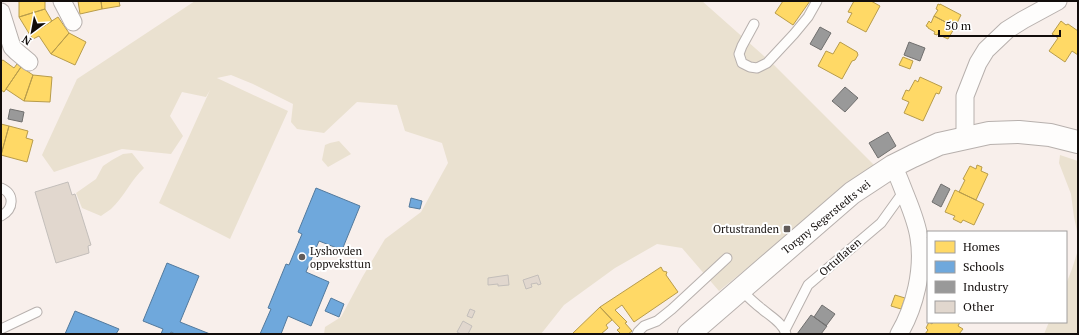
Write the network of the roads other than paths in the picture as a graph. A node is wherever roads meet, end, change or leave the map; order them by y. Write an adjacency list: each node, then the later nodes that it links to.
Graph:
1 (62, 1): 5 (street)
2 (817, 1): 6 (lane)
3 (1058, 1): 8 (street)
4 (1, 12): 7 (street)
5 (73, 22)
6 (754, 24)
7 (28, 62)
8 (965, 138): 9 (main road, Torgny Segerstedts vei); 10 (main road, Torgny Segerstedts vei)
9 (1078, 142)
10 (893, 166): 12 (street); 15 (main road, Torgny Segerstedts vei)
11 (1, 188): 13 (lane)
12 (904, 191): 18 (lane, Ortuflaten); 21 (street)
13 (1, 216)
14 (727, 258): 19 (lane)
15 (740, 290): 18 (lane, Ortuflaten); 20 (main road, Torgny Segerstedts vei)
16 (37, 312): 17 (lane)
17 (1, 329)
18 (785, 332)
19 (637, 334)
20 (689, 334)
21 (899, 334)

